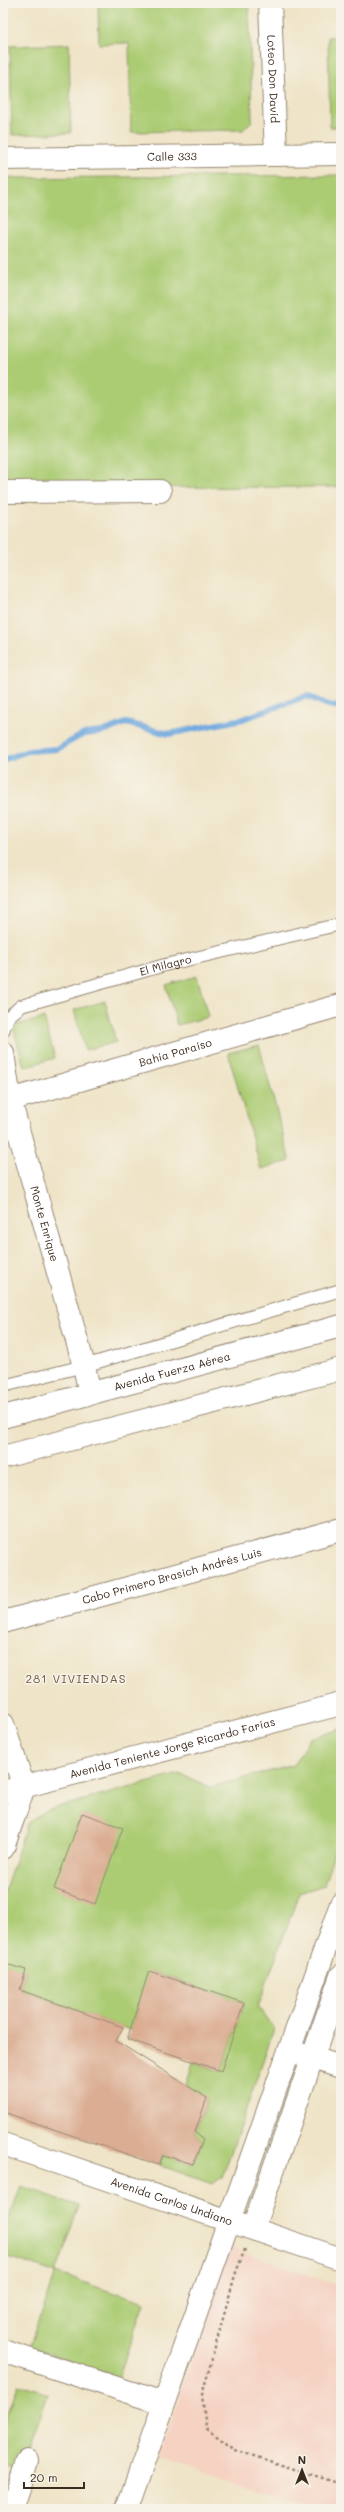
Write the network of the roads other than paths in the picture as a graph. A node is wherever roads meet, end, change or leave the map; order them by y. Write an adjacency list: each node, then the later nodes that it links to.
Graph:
1 (270, 3): 3 (street, Loteo Don David)
2 (341, 154): 3 (street, Calle 333)
3 (276, 155): 4 (street, Calle 333)
4 (3, 159)
5 (160, 491): 6 (street)
6 (3, 492)
7 (341, 924): 9 (lane, El Milagro)
8 (341, 1005): 11 (street, Bahía Paraíso)
9 (3, 1030)
10 (3, 1053): 11 (street, Monte Enrique)
11 (6, 1100): 14 (street, Monte Enrique)
12 (341, 1290): 14 (lane)
13 (341, 1326): 17 (street, Avenida Fuerza Aérea)
14 (84, 1366): 16 (lane); 17 (street, Monte Enrique)
15 (341, 1369): 19 (street)
16 (3, 1386)
17 (90, 1394): 18 (street, Avenida Fuerza Aérea)
18 (3, 1417)
19 (3, 1457)
20 (341, 1530): 21 (street, Cabo Primero Brasich Andrés Luis)
21 (3, 1622)
22 (341, 1704): 24 (street, Avenida Teniente Jorge Ricardo Farías)
23 (3, 1724): 24 (street)
24 (24, 1787): 25 (street, Avenida Teniente Jorge Ricardo Farías); 26 (street)
25 (3, 1792)
26 (3, 1848)
27 (341, 1904): 29 (street)
28 (341, 1976): 30 (street)
29 (290, 2050): 30 (street); 33 (street)
30 (313, 2058): 31 (street); 34 (street)
31 (341, 2067)
32 (3, 2144): 33 (street, Avenida Carlos Undiano)
33 (228, 2220): 34 (street, Avenida Carlos Undiano); 37 (street)
34 (253, 2228): 35 (street, Avenida Carlos Undiano)
35 (341, 2259)
36 (3, 2351): 37 (street)
37 (163, 2403): 40 (street)
38 (27, 2461): 39 (street)
39 (11, 2509)
40 (127, 2509)

